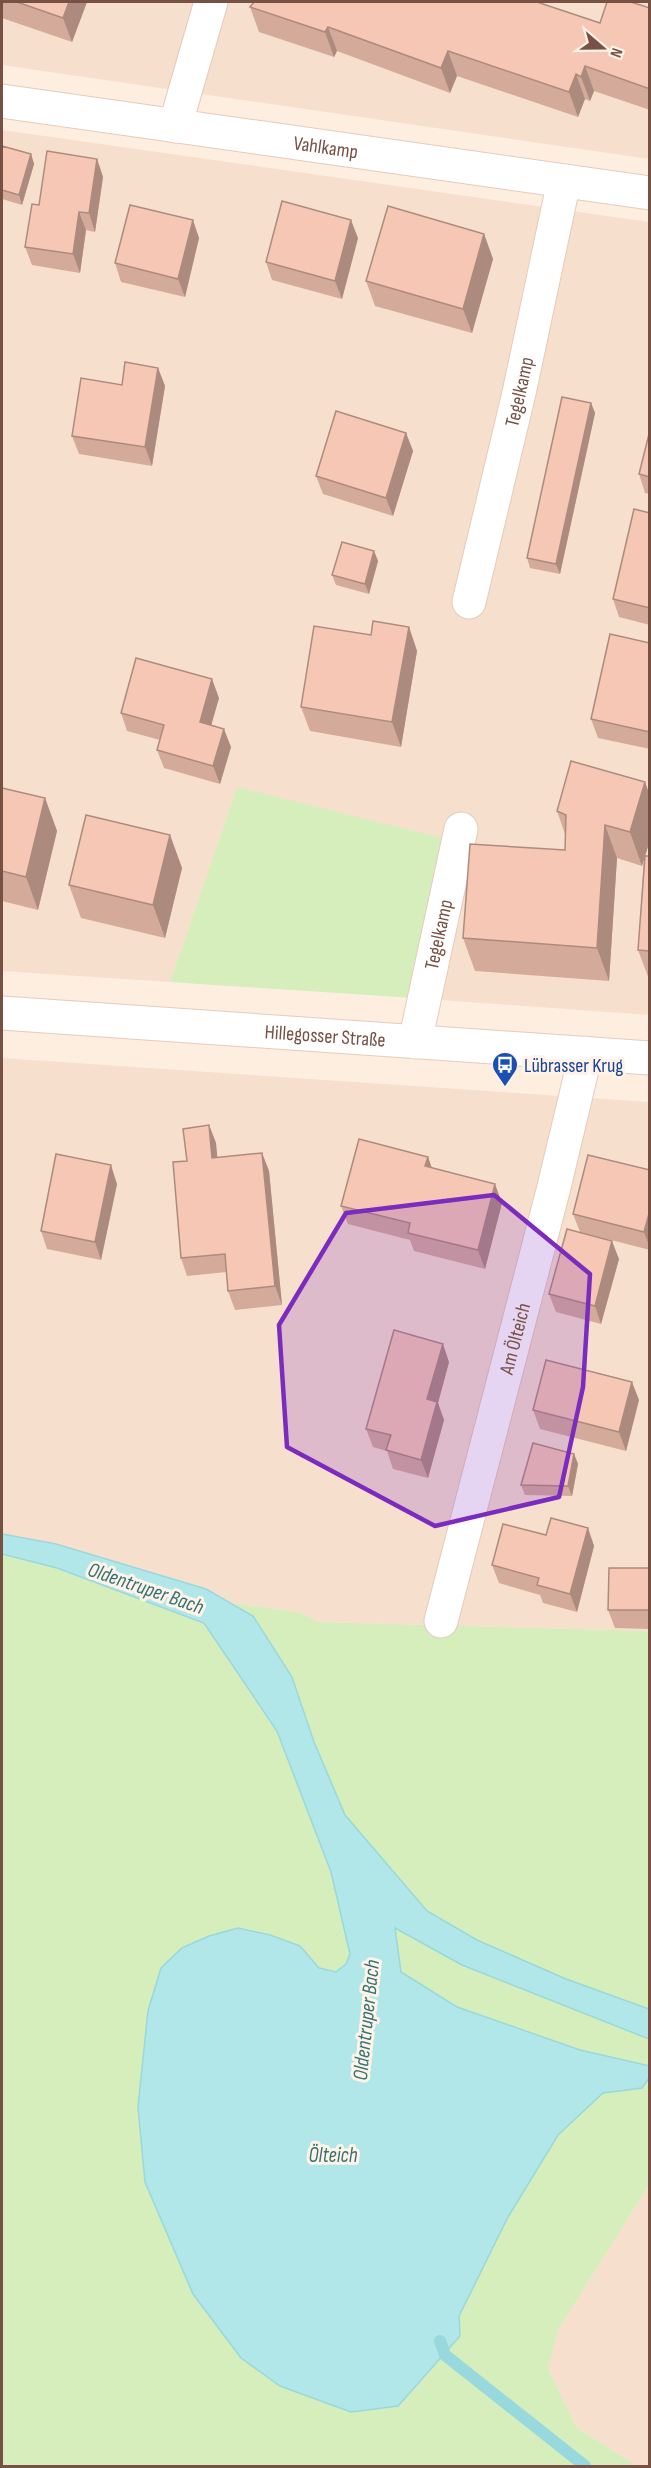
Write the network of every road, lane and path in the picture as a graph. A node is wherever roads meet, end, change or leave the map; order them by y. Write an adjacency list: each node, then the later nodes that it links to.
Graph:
1 (211, 2): 3 (street)
2 (2, 101): 3 (street, Vahlkamp)
3 (175, 126): 4 (street, Vahlkamp)
4 (564, 181): 5 (street, Vahlkamp); 6 (street, Tegelkamp)
5 (650, 194)
6 (469, 602)
7 (461, 829): 9 (street, Tegelkamp)
8 (2, 1013): 9 (street, Hillegosser Straße)
9 (415, 1042): 10 (street, Hillegosser Straße)
10 (586, 1053): 11 (street, Hillegosser Straße); 12 (street, Am Ölteich)
11 (650, 1058)
12 (441, 1621)

